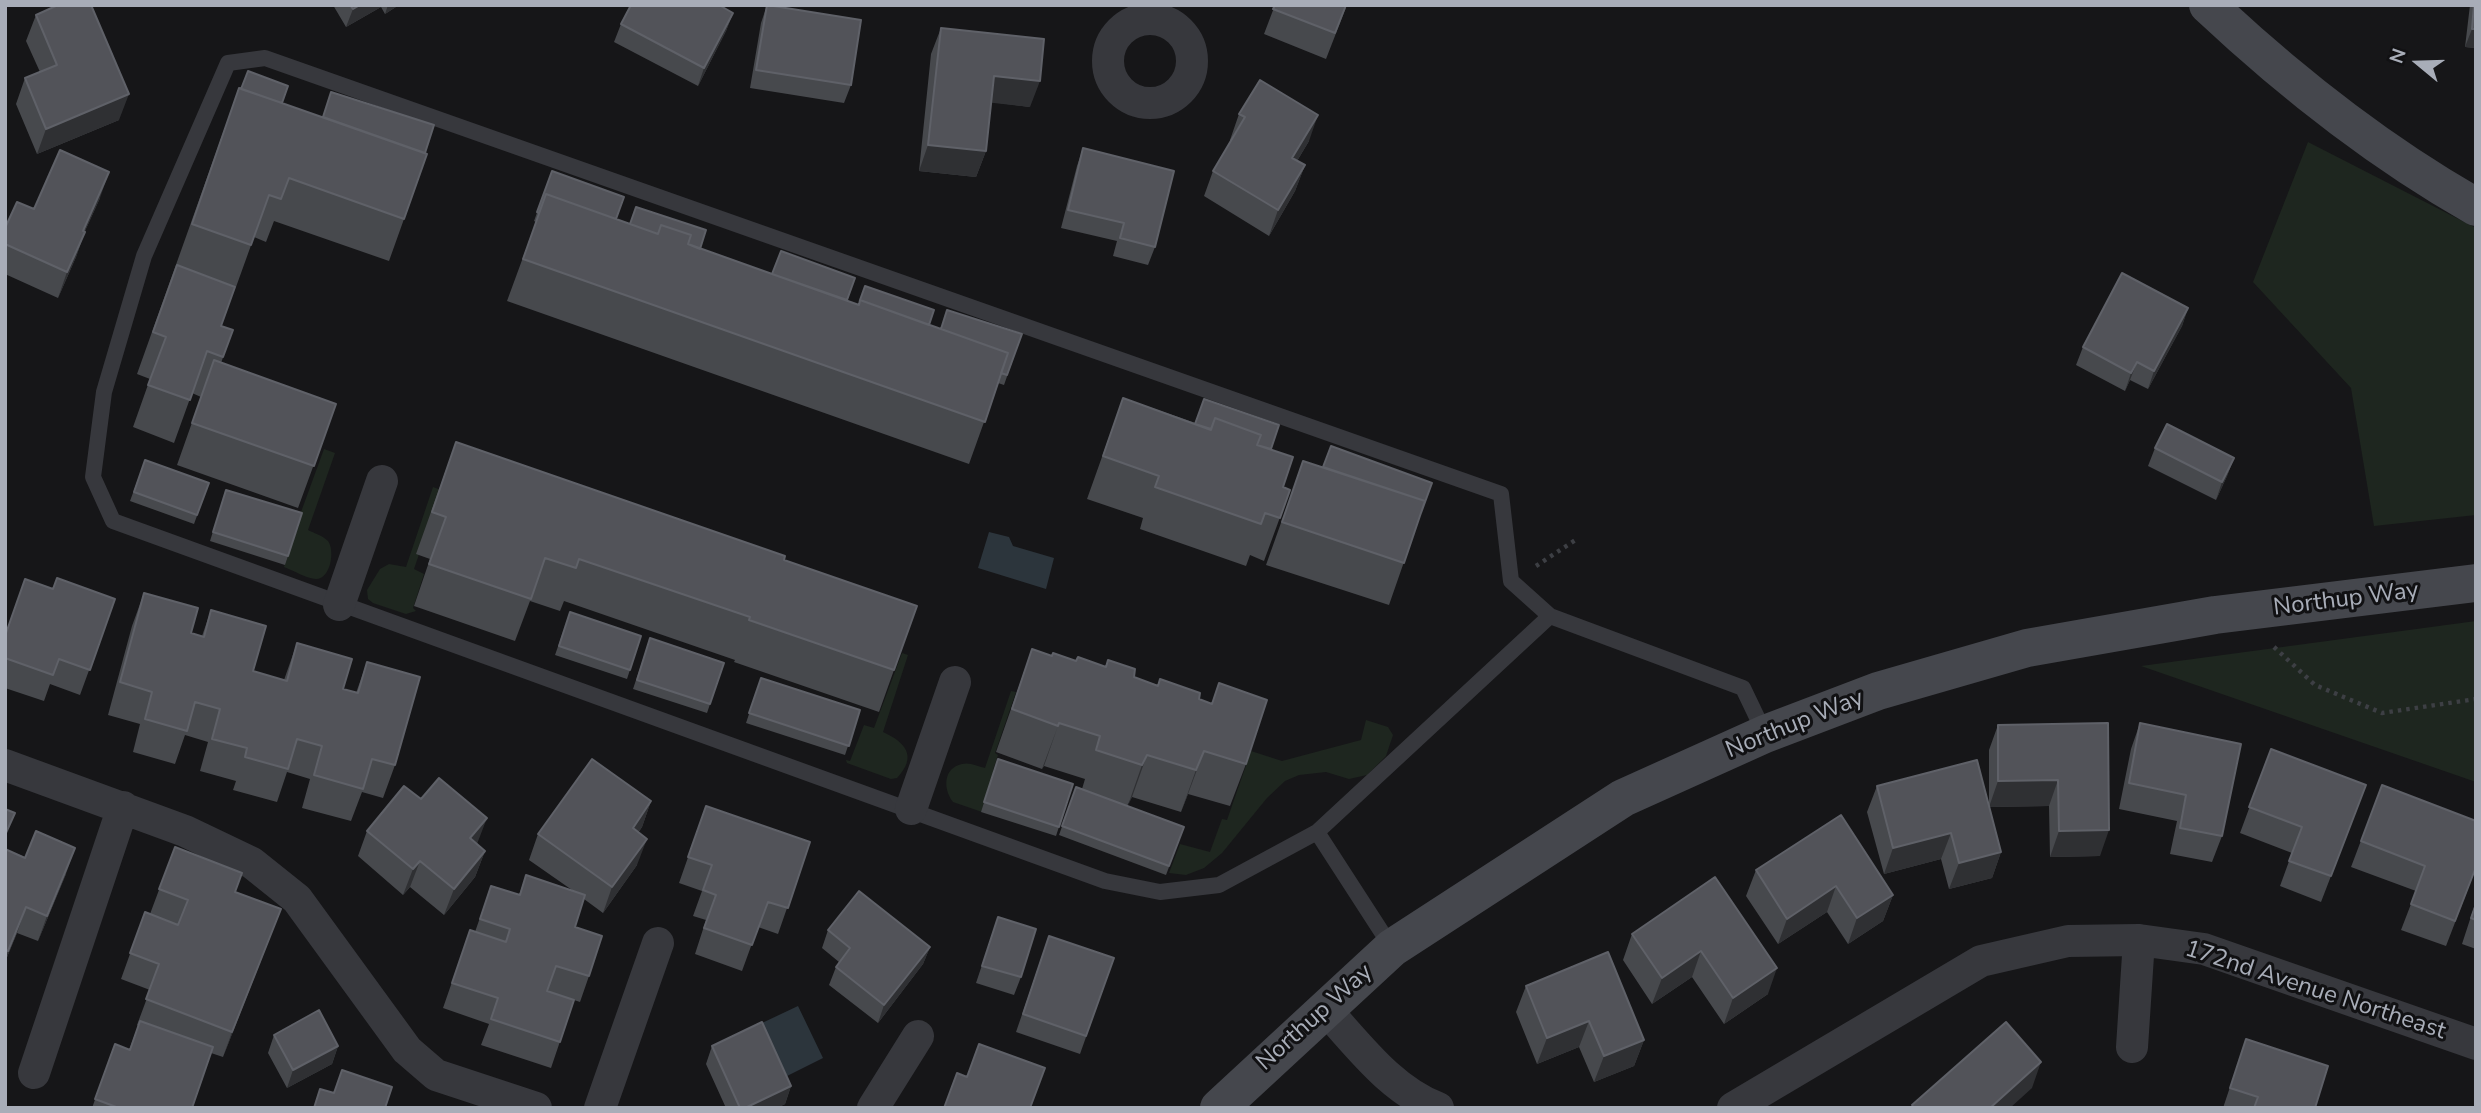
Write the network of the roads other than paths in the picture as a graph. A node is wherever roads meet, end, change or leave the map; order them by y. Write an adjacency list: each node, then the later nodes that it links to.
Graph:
1 (2208, 5): 2 (street)
2 (2476, 207)
3 (382, 481): 5 (street)
4 (2476, 583): 8 (street, Northup Way)
5 (339, 605): 6 (lane); 11 (lane)
6 (1550, 616): 8 (lane); 12 (lane)
7 (955, 682): 11 (street)
8 (1765, 734): 15 (street, Northup Way)
9 (5, 765): 10 (street)
10 (124, 807): 20 (street); 21 (street)
11 (911, 809): 12 (lane)
12 (1317, 832): 15 (lane)
13 (2139, 940): 18 (street, 172nd Avenue Northeast); 19 (street); 26 (street, 172nd Avenue Northeast)
14 (658, 943): 22 (street)
15 (1392, 948): 16 (street, Northup Way)
16 (1326, 1010): 24 (street, Northup Way); 25 (street)
17 (918, 1036): 23 (street)
18 (2476, 1044)
19 (2132, 1047)
20 (34, 1073)
21 (536, 1108)
22 (600, 1108)
23 (873, 1108)
24 (1219, 1108)
25 (1438, 1108)
26 (1734, 1108)

